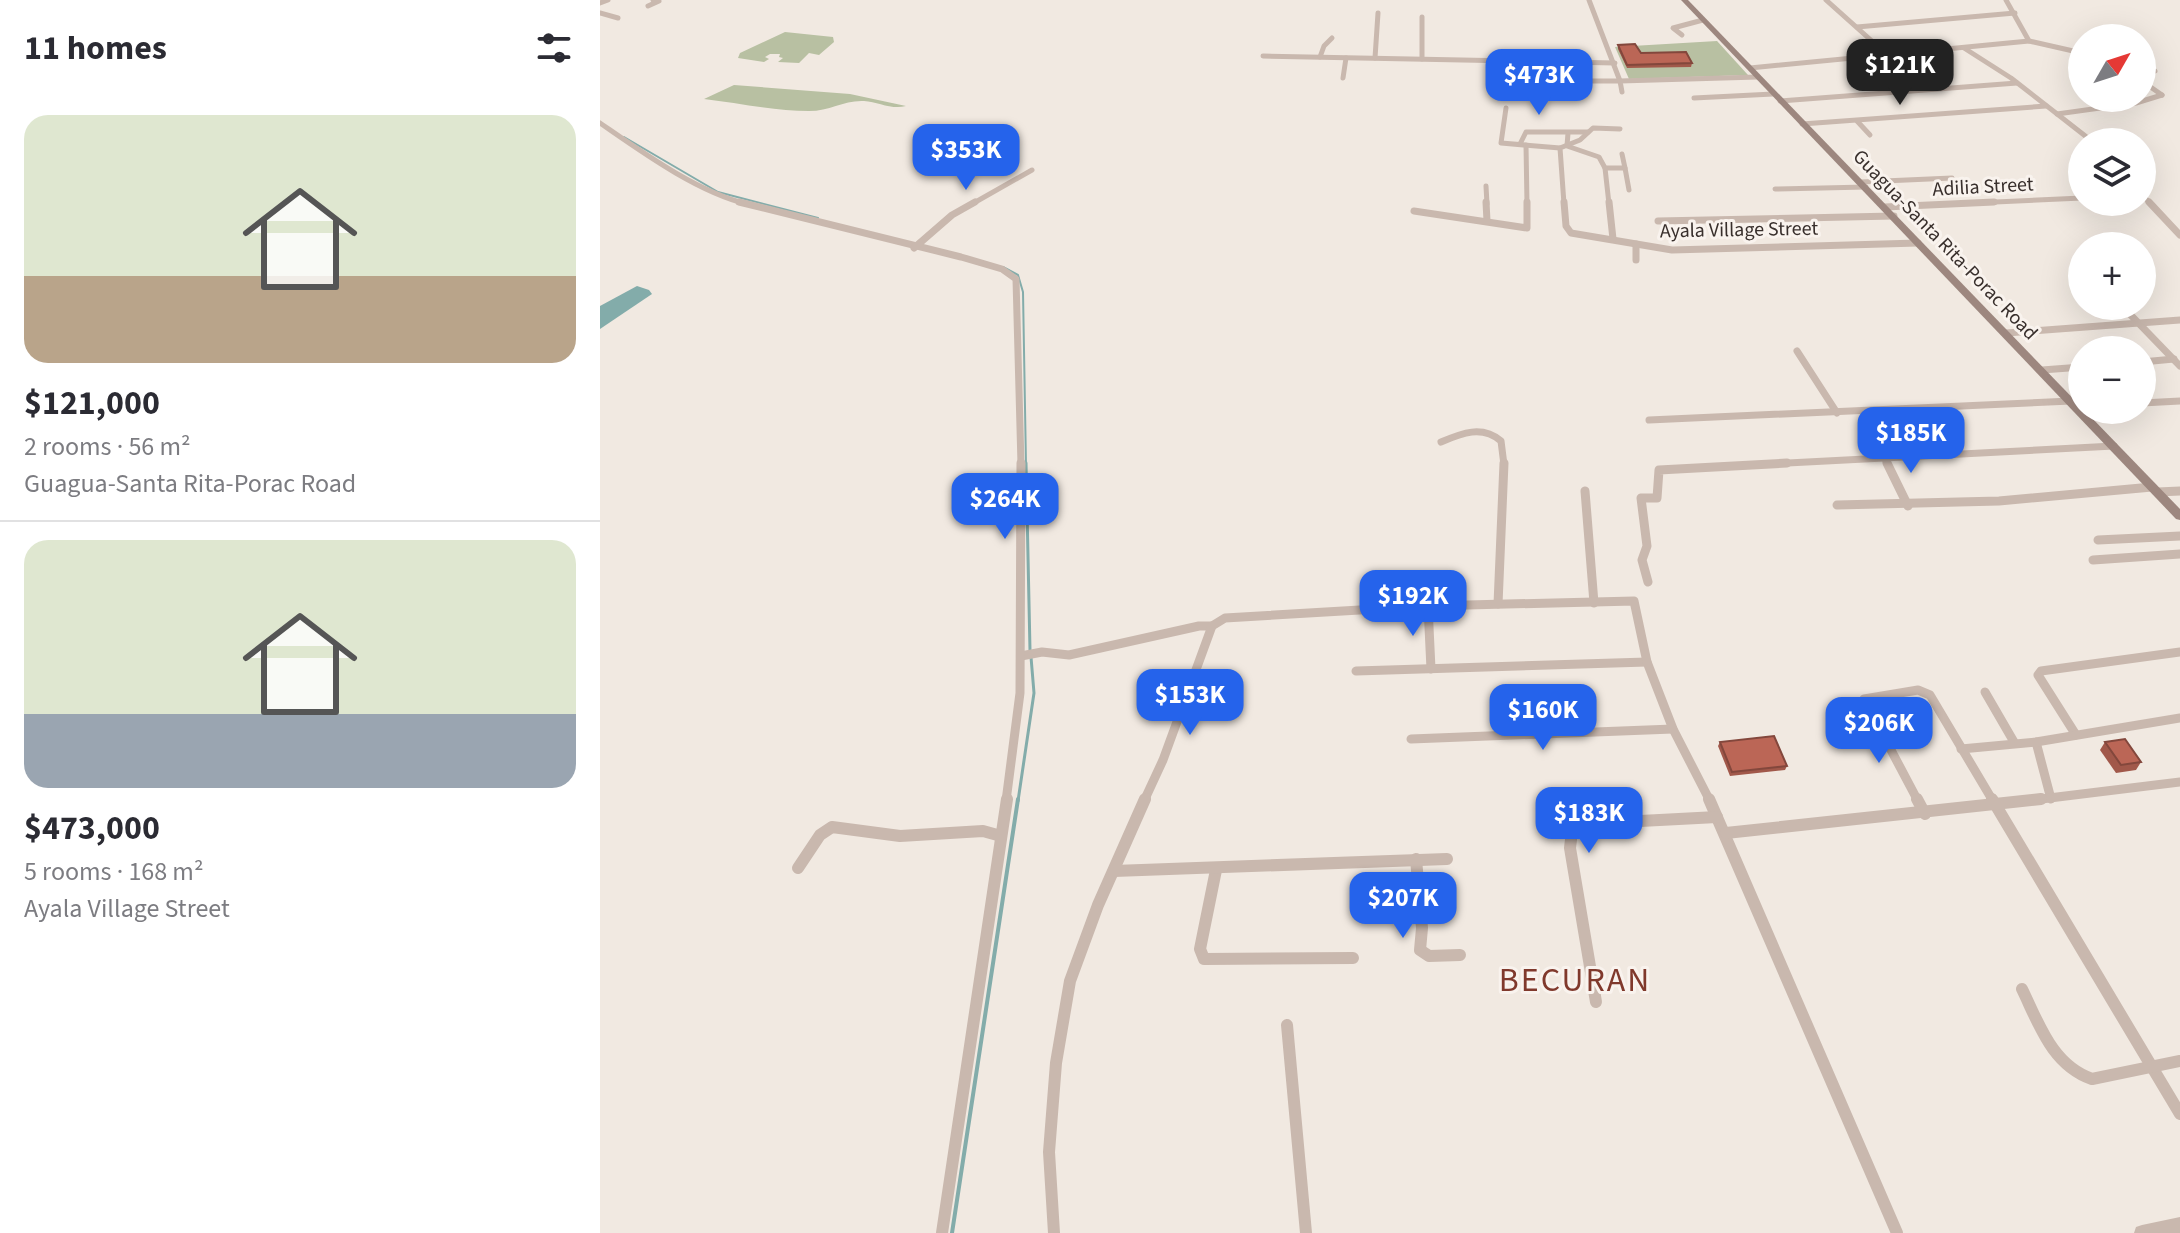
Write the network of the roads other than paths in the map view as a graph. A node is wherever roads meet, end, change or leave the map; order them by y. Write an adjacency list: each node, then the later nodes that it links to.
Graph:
1 (608, 0): 7 (street)
2 (653, 0): 8 (street)
3 (1589, 0): 28 (street)
4 (1684, 0): 14 (main road, Guagua-Santa Rita-Porac Road)
5 (1826, 0): 15 (street)
6 (2006, 0): 11 (street)
7 (600, 3)
8 (648, 6)
9 (600, 13): 13 (street)
10 (1378, 13): 25 (street)
11 (2015, 13): 15 (street); 18 (street)
12 (1422, 17): 26 (street)
13 (618, 18)
14 (1703, 20): 16 (street); 29 (main road, Guagua-Santa Rita-Porac Road)
15 (1857, 27): 21 (street)
16 (1682, 35)
17 (1332, 38): 23 (street)
18 (2029, 41): 19 (street); 20 (street)
19 (1964, 48): 21 (street); 36 (street)
20 (2068, 50)
21 (1887, 55): 29 (street); 30 (street)
22 (1263, 56): 23 (street)
23 (1320, 57): 24 (street)
24 (1346, 58): 25 (street); 33 (street)
25 (1375, 58): 26 (street)
26 (1422, 59): 27 (street)
27 (1512, 61): 28 (street); 31 (street)
28 (1615, 63): 35 (street)
29 (1750, 68): 32 (main road, Guagua-Santa Rita-Porac Road)
30 (1902, 68)
31 (1511, 76)
32 (1758, 77): 35 (street); 39 (main road, Guagua-Santa Rita-Porac Road)
33 (1343, 78)
34 (1569, 81): 35 (street)
35 (1620, 81): 37 (street)
36 (2017, 83): 39 (street); 40 (street)
37 (1622, 92)
38 (1694, 98): 39 (street)
39 (1777, 98): 46 (main road, Guagua-Santa Rita-Porac Road)
40 (2046, 106): 43 (street); 44 (street)
41 (1506, 108): 53 (street)
42 (2071, 112): 43 (street)
43 (2057, 114): 47 (street)
44 (1857, 121): 46 (street); 51 (street)
45 (600, 123): 76 (street)
46 (1802, 124): 61 (main road, Guagua-Santa Rita-Porac Road)
47 (2075, 128)
48 (1620, 129): 49 (street)
49 (1588, 132): 50 (street); 52 (street)
50 (1568, 133): 53 (street); 54 (street)
51 (1870, 135)
52 (1580, 140): 54 (street); 55 (street)
53 (1523, 144): 54 (street); 70 (street)
54 (1564, 147): 55 (street); 73 (street, Ayala Village Street)
55 (1592, 154): 57 (street)
56 (1622, 154): 58 (street)
57 (1605, 168): 58 (street); 73 (street)
58 (1625, 168): 64 (street)
59 (1032, 170): 76 (street)
60 (1952, 178): 61 (street)
61 (1863, 185): 63 (street); 66 (main road, Guagua-Santa Rita-Porac Road)
62 (1486, 186): 70 (street)
63 (1775, 189)
64 (1629, 190)
65 (2068, 199): 66 (street, Adilia Street)
66 (1885, 207): 69 (main road, Guagua-Santa Rita-Porac Road)
67 (2156, 210): 72 (street)
68 (1414, 211): 70 (street)
69 (1894, 216): 71 (street); 74 (main road, Guagua-Santa Rita-Porac Road)
70 (1487, 221)
71 (1658, 221)
72 (2180, 235)
73 (1613, 239): 75 (street, Ayala Village Street)
74 (1918, 243): 75 (street, Ayala Village Street); 81 (main road, Guagua-Santa Rita-Porac Road)
75 (1636, 244): 77 (street)
76 (917, 246): 113 (street)
77 (1636, 260)
78 (2136, 320): 80 (street)
79 (2180, 320): 80 (street)
80 (2139, 323): 81 (street); 83 (street)
81 (2006, 333): 86 (main road, Guagua-Santa Rita-Porac Road)
82 (1797, 351): 91 (street)
83 (2178, 361): 84 (street)
84 (2156, 362)
85 (2068, 368): 86 (street)
86 (2042, 370): 87 (main road, Guagua-Santa Rita-Porac Road)
87 (2068, 397)
88 (2180, 401): 89 (street)
89 (2156, 402)
90 (2068, 405): 91 (street)
91 (1837, 413): 92 (street)
92 (1649, 420)
93 (2094, 424): 95 (main road, Guagua-Santa Rita-Porac Road)
94 (1441, 442): 109 (street)
95 (2114, 446): 96 (street); 97 (main road, Guagua-Santa Rita-Porac Road)
96 (1884, 457): 101 (street); 107 (street)
97 (2155, 490): 99 (street); 101 (street); 102 (main road, Guagua-Santa Rita-Porac Road)
98 (1585, 491): 108 (street)
99 (2180, 491)
100 (1837, 505): 101 (street)
101 (1908, 505)
102 (2179, 513)
103 (2180, 536): 104 (street)
104 (2098, 540)
105 (2180, 554): 106 (street)
106 (2093, 560)
107 (1648, 582)
108 (1594, 603): 109 (street); 114 (street)
109 (1498, 604): 110 (street)
110 (1428, 606): 111 (street); 115 (street)
111 (1212, 626): 113 (street); 136 (street)
112 (2180, 652): 120 (street)
113 (1021, 656): 131 (street)
114 (1647, 662): 115 (street); 119 (street)
115 (1431, 669): 116 (street)
116 (1356, 671)
117 (1985, 692): 122 (street)
118 (2180, 718): 120 (street)
119 (1673, 729): 121 (street); 129 (street)
120 (2076, 735): 123 (street)
121 (1411, 739)
122 (2014, 742): 123 (street); 124 (street)
123 (2036, 742): 126 (street)
124 (1961, 749): 127 (street); 128 (street)
125 (2180, 782): 126 (street)
126 (2051, 799): 127 (street)
127 (1993, 806): 128 (street); 143 (street)
128 (1925, 814): 130 (street)
129 (1717, 817): 130 (street); 140 (street)
130 (1726, 833): 149 (street)
131 (1001, 836): 134 (street); 146 (street)
132 (1416, 859): 133 (street); 135 (street); 137 (street)
133 (1447, 859)
134 (798, 868)
135 (1216, 870): 136 (street); 138 (street)
136 (1114, 871): 147 (street)
137 (1460, 955)
138 (1353, 958)
139 (2022, 989): 143 (street)
140 (1596, 1002)
141 (1287, 1025): 148 (street)
142 (2180, 1061): 143 (street)
143 (2151, 1067): 144 (street)
144 (2180, 1114)
145 (2180, 1225): 150 (street)
146 (942, 1233)
147 (1054, 1233)
148 (1306, 1233)
149 (1897, 1233)
150 (2142, 1233)

